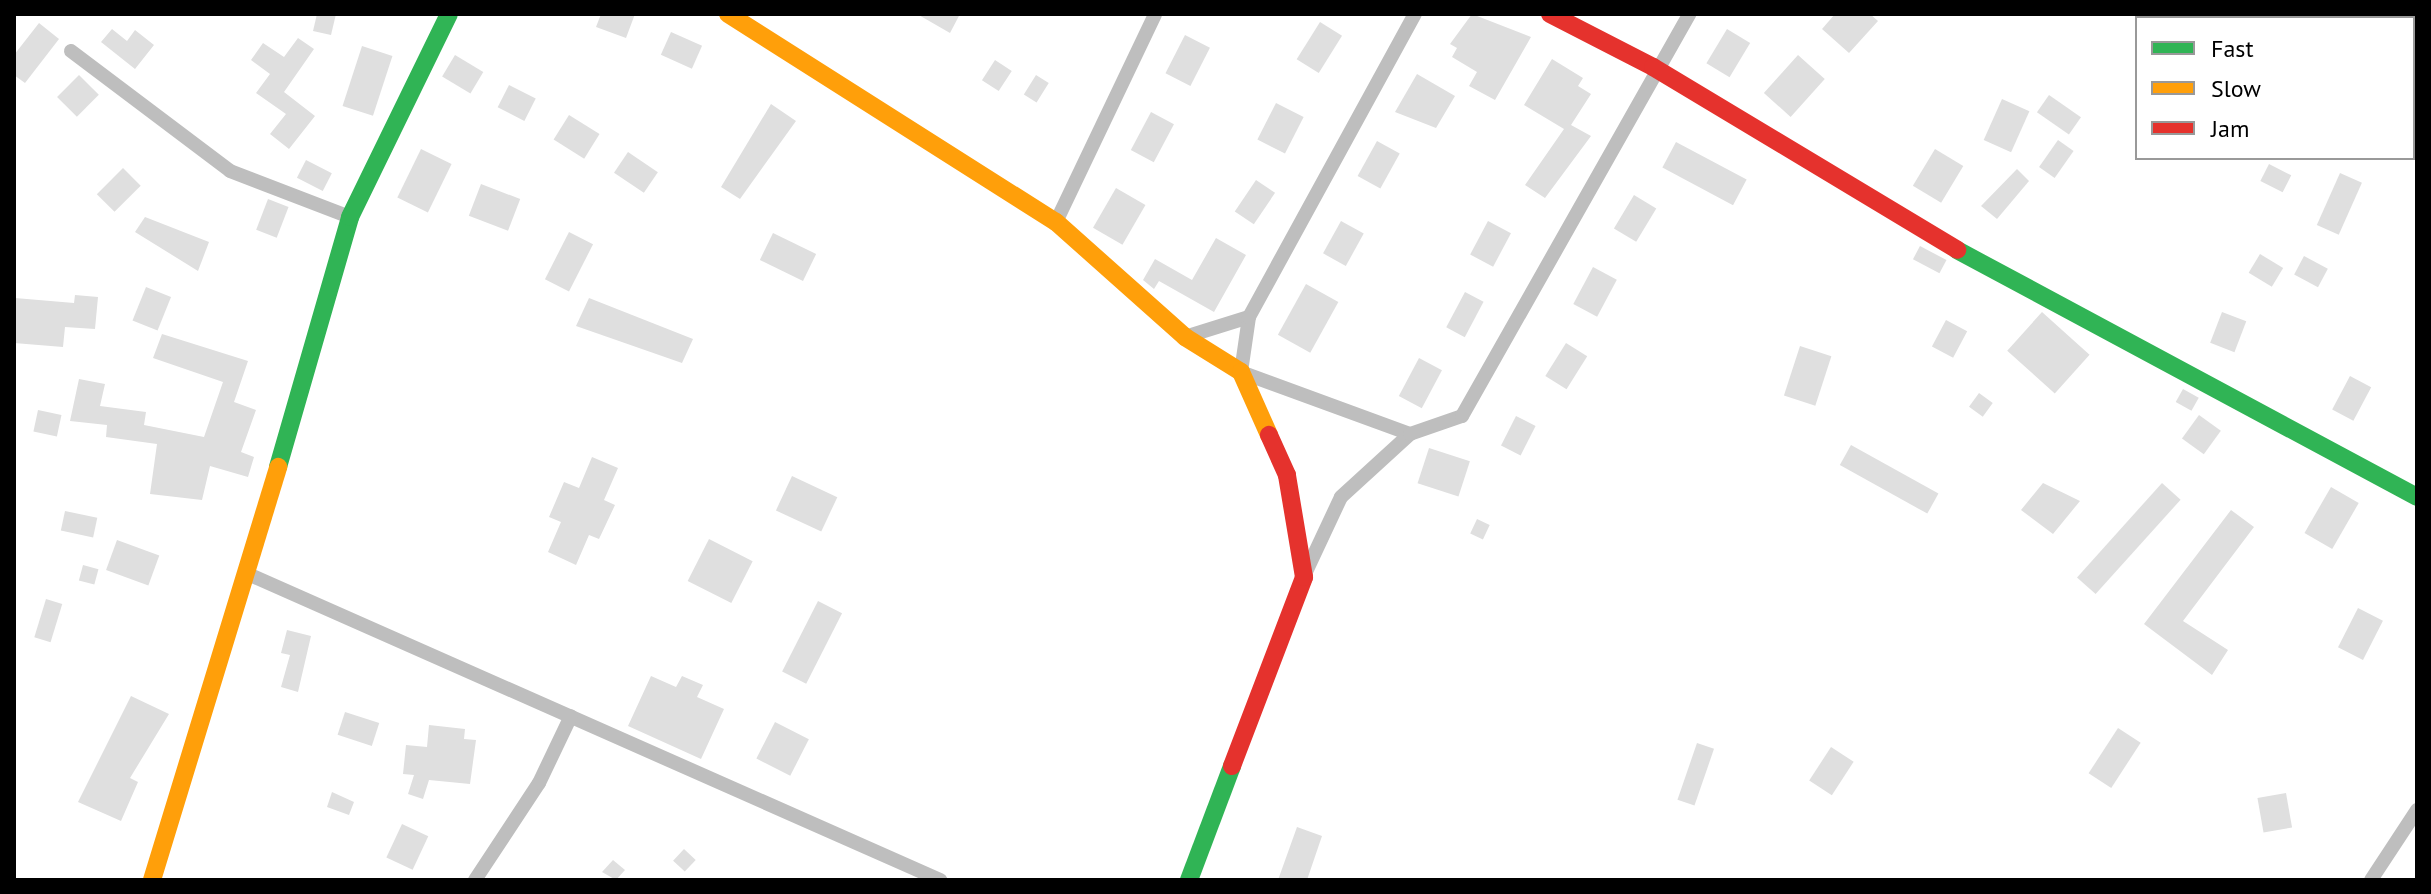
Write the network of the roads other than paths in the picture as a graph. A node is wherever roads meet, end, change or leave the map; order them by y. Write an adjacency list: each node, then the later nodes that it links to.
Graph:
1 (449, 14): 9 (street)
2 (728, 14): 10 (street)
3 (1155, 14): 10 (street)
4 (1415, 14): 11 (street)
5 (1550, 14): 8 (street)
6 (1689, 14): 8 (street)
7 (71, 51): 9 (street)
8 (1653, 67): 14 (street); 15 (street)
9 (350, 217): 16 (street)
10 (1056, 222): 12 (street)
11 (1249, 317): 12 (street); 13 (street)
12 (1185, 337): 13 (street)
13 (1241, 372): 14 (street); 17 (street)
14 (1410, 434): 17 (street)
15 (2417, 497)
16 (248, 574): 18 (street); 20 (street)
17 (1304, 577): 23 (street)
18 (571, 716): 21 (street); 22 (street)
19 (2417, 810): 24 (street)
20 (152, 880)
21 (475, 880)
22 (940, 880)
23 (1189, 880)
24 (2371, 880)

